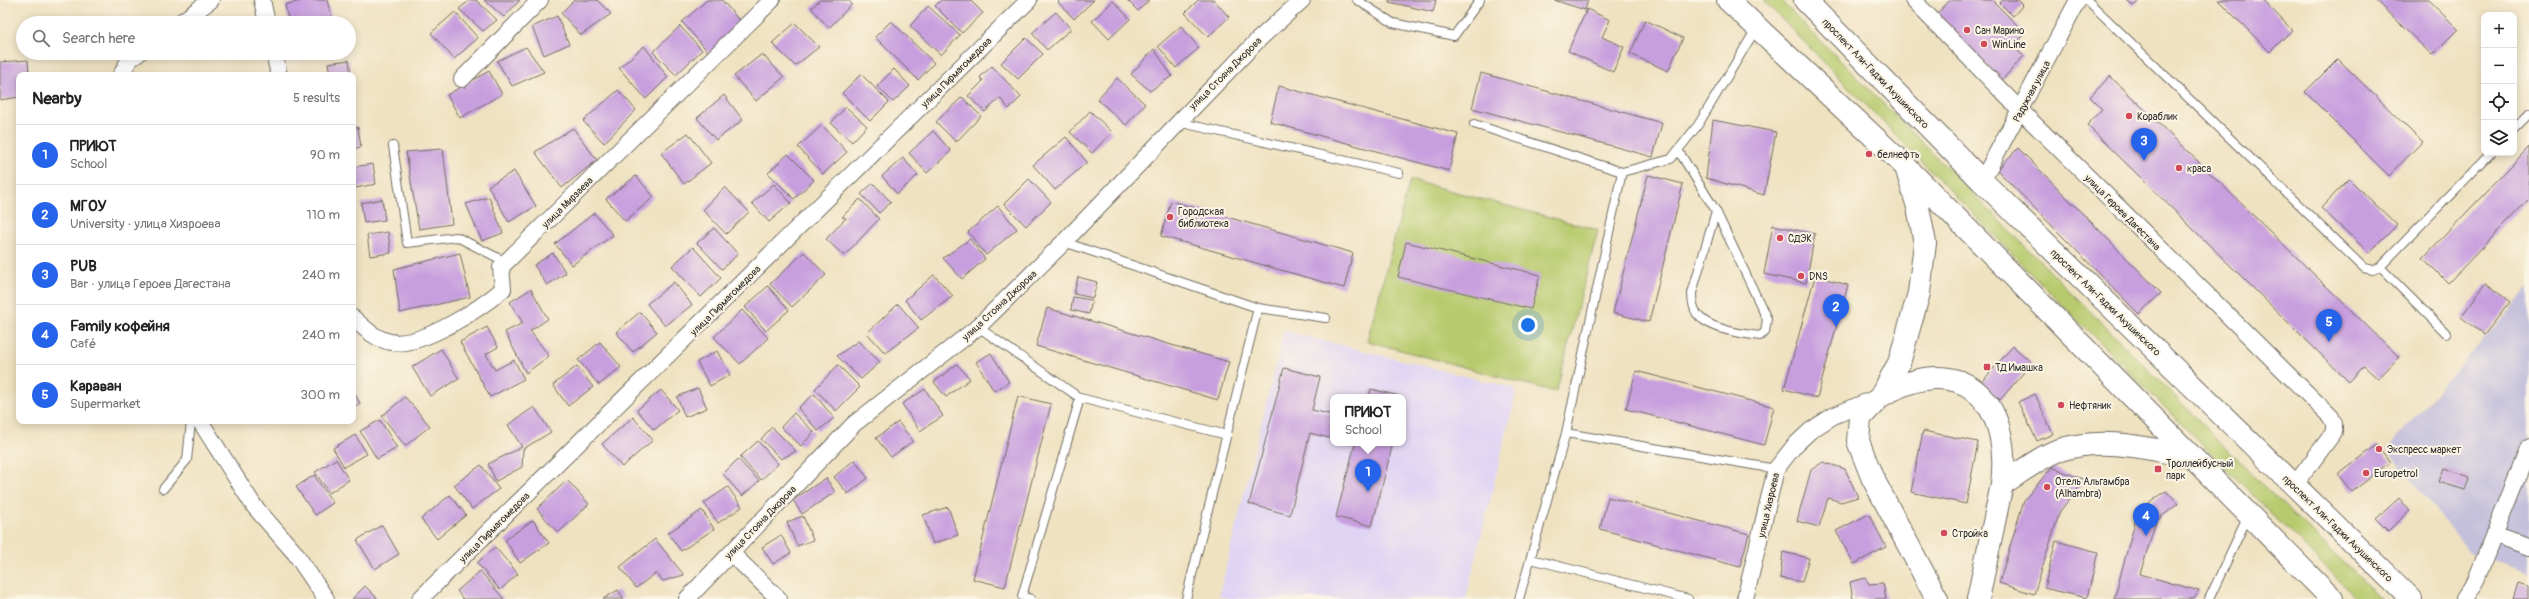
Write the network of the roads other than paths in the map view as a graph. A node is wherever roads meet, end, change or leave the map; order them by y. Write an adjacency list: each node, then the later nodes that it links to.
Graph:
1 (211, 0): 14 (street)
2 (262, 0): 15 (street)
3 (540, 0): 21 (street)
4 (772, 0): 36 (street, улица Мирзаева)
5 (1029, 0): 61 (street, улица Пирмагомедова)
6 (1302, 0): 24 (street, улица Стояна Джорова)
7 (1357, 0): 8 (lane)
8 (1480, 0)
9 (1728, 0): 16 (main road)
10 (1805, 0): 33 (main road, проспект Али-Гаджи Акушинского)
11 (1913, 0): 22 (street, улица Героев Дагестана)
12 (2078, 0): 22 (street, Радужная улица)
13 (2087, 0): 37 (lane)
14 (189, 16)
15 (265, 16)
16 (1756, 28): 28 (lane); 30 (main road)
17 (129, 60): 19 (street)
18 (276, 60): 20 (street)
19 (123, 72)
20 (278, 72)
21 (462, 79)
22 (2020, 110): 33 (street, Радужная улица); 53 (street, улица Героев Дагестана)
23 (2529, 114): 26 (lane)
24 (1177, 122): 32 (lane); 35 (street, улица Стояна Джорова)
25 (1474, 124): 31 (lane)
26 (2517, 126)
27 (393, 146): 36 (lane)
28 (1678, 150): 31 (lane); 34 (lane)
29 (2488, 156): 37 (lane)
30 (1906, 167): 43 (main road); 50 (main road)
31 (1622, 172): 47 (lane)
32 (1399, 173)
33 (1982, 181): 53 (main road, проспект Али-Гаджи Акушинского)
34 (1716, 211): 34 (lane)
35 (1064, 242): 38 (lane); 41 (street, улица Стояна Джорова)
36 (506, 262): 40 (street)
37 (2380, 267): 42 (lane)
38 (1258, 308): 39 (lane); 48 (lane)
39 (1326, 318)
40 (356, 321)
41 (978, 326): 44 (lane); 58 (street, улица Стояна Джорова)
42 (2446, 333)
43 (1881, 396): 51 (street, улица Хизроева); 52 (main road); 69 (main road)
44 (1080, 398): 48 (lane); 64 (lane)
45 (191, 424): 54 (lane)
46 (202, 424): 60 (street)
47 (1566, 433): 51 (lane); 59 (lane)
48 (1227, 435): 65 (lane)
49 (2529, 447): 56 (street)
50 (2193, 458): 52 (main road); 55 (main road)
51 (1776, 469): 68 (street, улица Хизроева)
52 (2002, 484): 70 (main road)
53 (2294, 486): 73 (main road, проспект Али-Гаджи Акушинского)
54 (163, 489)
55 (2249, 514): 71 (lane); 72 (main road)
56 (2494, 534): 57 (street); 74 (street)
57 (2529, 547)
58 (731, 552): 62 (street, улица Стояна Джорова); 63 (street)
59 (1531, 559): 66 (lane); 67 (lane)
60 (326, 599)
61 (420, 599)
62 (687, 599)
63 (778, 599)
64 (1031, 599)
65 (1186, 599)
66 (1519, 599)
67 (1688, 599)
68 (1745, 599)
69 (1937, 599)
70 (1978, 599)
71 (2209, 599)
72 (2332, 599)
73 (2411, 599)
74 (2464, 599)

